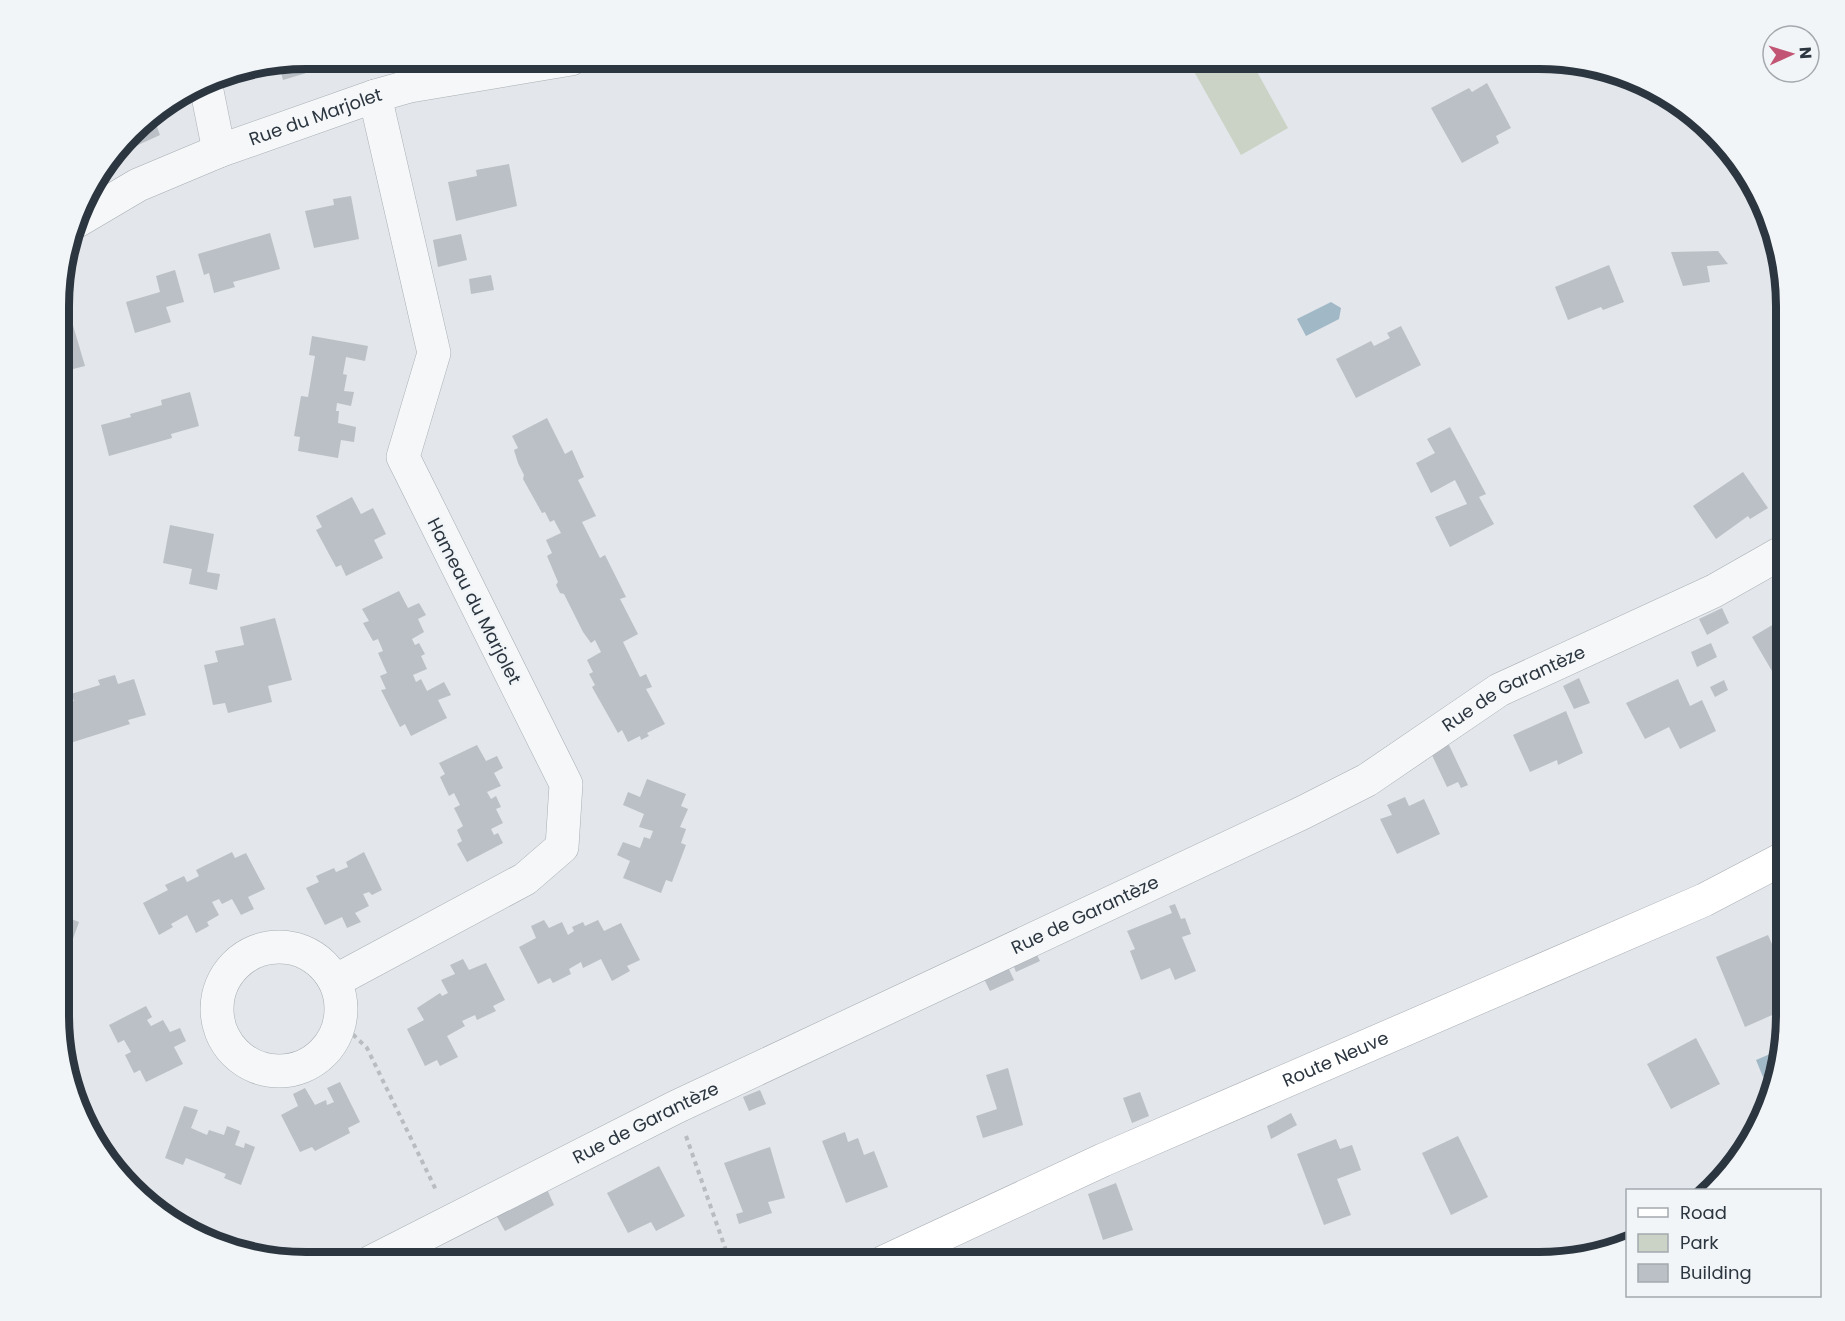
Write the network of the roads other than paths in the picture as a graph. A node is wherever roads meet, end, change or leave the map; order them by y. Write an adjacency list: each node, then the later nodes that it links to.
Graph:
1 (511, 69): 3 (street, Rue du Marjolet)
2 (207, 90): 4 (street)
3 (375, 96): 4 (street, Rue du Marjolet); 8 (street, Hameau du Marjolet)
4 (219, 151): 5 (street, Rue du Marjolet)
5 (87, 214)
6 (1776, 556): 9 (street, Rue de Garantèze)
7 (1776, 862): 10 (street, Route Neuve)
8 (335, 981): 8 (street)
9 (390, 1252)
10 (905, 1252)

